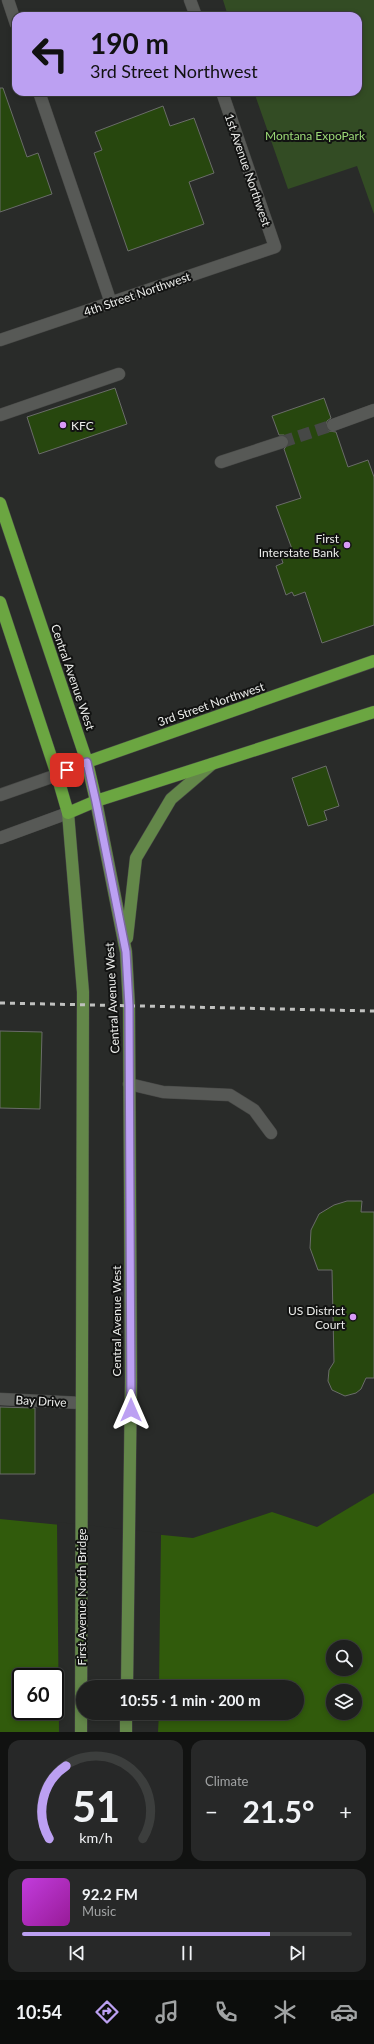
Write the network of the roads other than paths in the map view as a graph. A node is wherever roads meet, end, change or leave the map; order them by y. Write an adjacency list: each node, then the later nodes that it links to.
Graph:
1 (8, 0): 3 (street)
2 (190, 0): 4 (street)
3 (12, 12)
4 (194, 12)
5 (40, 96): 8 (street)
6 (223, 96): 7 (street, 1st Avenue Northwest)
7 (275, 247): 8 (street, 4th Street Northwest)
8 (111, 303): 9 (street, 4th Street Northwest)
9 (0, 340)
10 (119, 374): 12 (street)
11 (374, 410): 13 (street)
12 (0, 415)
13 (333, 425)
14 (282, 442): 15 (street)
15 (221, 462)
16 (0, 503): 20 (highway, Central Avenue West)
17 (0, 602): 22 (highway)
18 (374, 661): 20 (highway, 3rd Street Northwest)
19 (374, 712): 21 (highway)
20 (87, 762): 22 (highway, 3rd Street Northwest); 24 (highway, Central Avenue West)
21 (212, 764): 24 (highway); 27 (main road)
22 (57, 775): 23 (street); 25 (highway)
23 (0, 795)
24 (96, 802): 25 (highway); 27 (main road, Central Avenue West)
25 (68, 814): 26 (street); 31 (main road)
26 (0, 838)
27 (126, 952): 28 (main road, Central Avenue West)
28 (129, 1084): 29 (street); 32 (main road, Central Avenue West)
29 (270, 1133)
30 (0, 1399): 31 (street, Bay Drive)
31 (81, 1403): 34 (main road, First Avenue North Bridge)
32 (126, 1680)
33 (126, 1720): 35 (main road)
34 (81, 1732)
35 (126, 1732)

